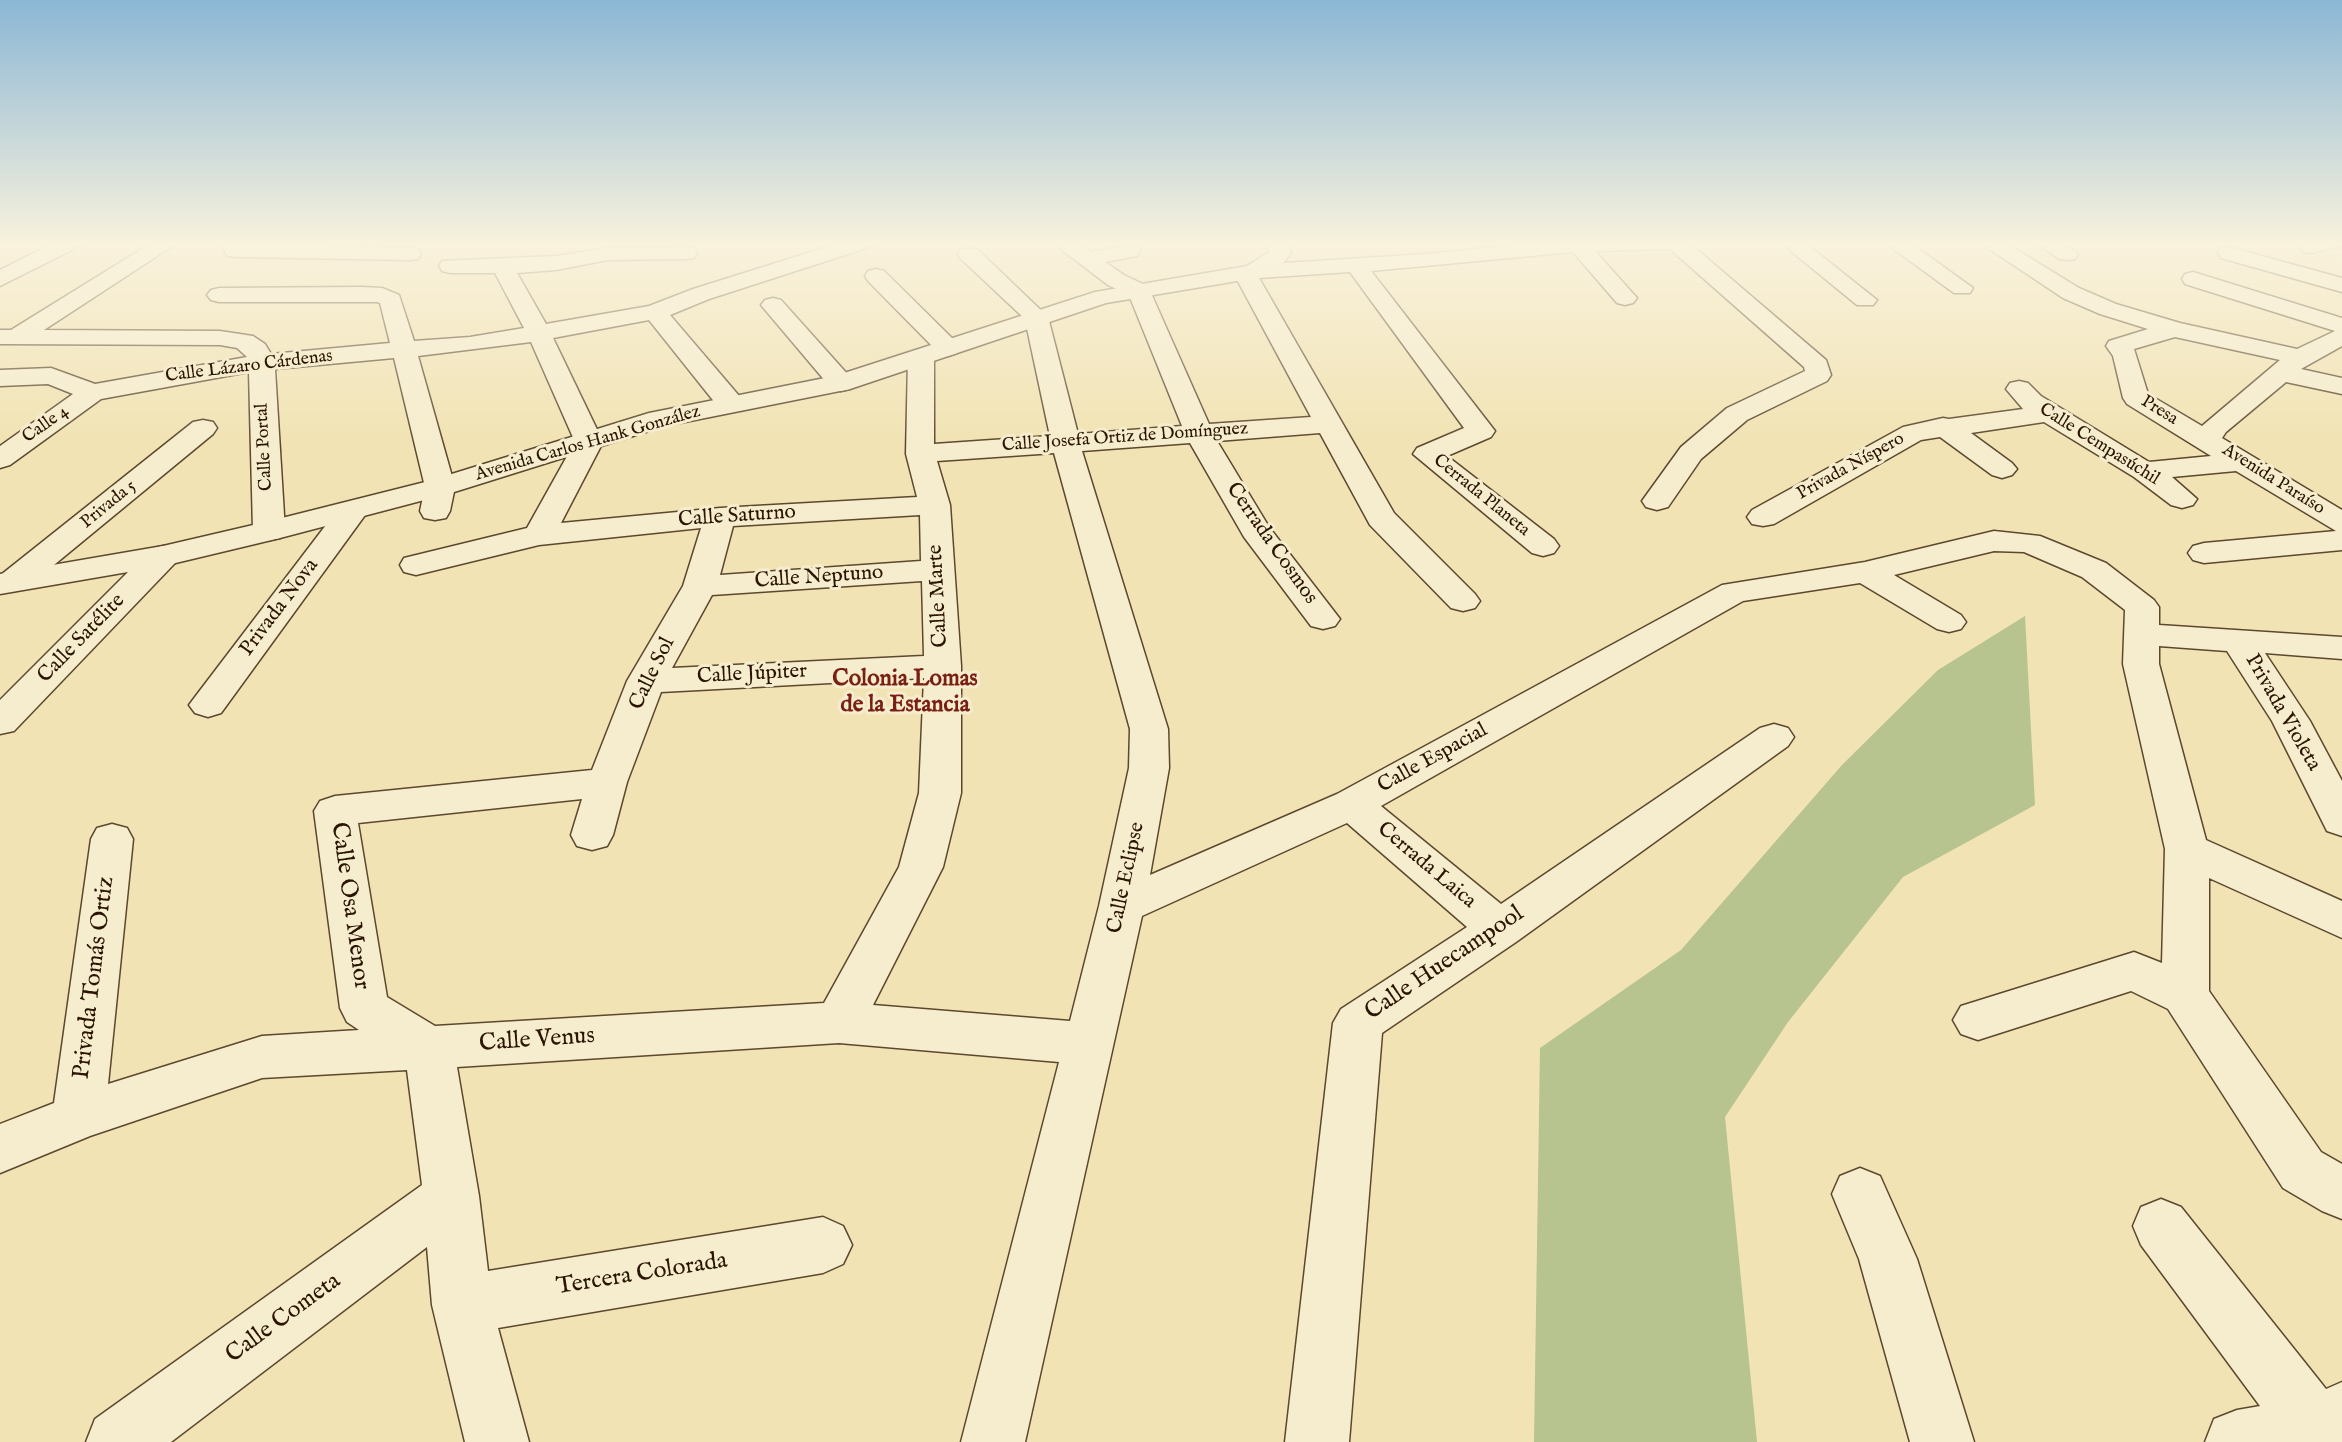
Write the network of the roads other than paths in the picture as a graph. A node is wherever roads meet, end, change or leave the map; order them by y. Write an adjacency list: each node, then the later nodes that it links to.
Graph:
1 (61, 309): 19 (street)
2 (393, 309): 22 (street)
3 (526, 309): 21 (street)
4 (662, 309): 15 (street, Calle Lázaro Cárdenas)
5 (777, 309): 27 (street)
6 (901, 309): 23 (street)
7 (1028, 309): 17 (street)
8 (1063, 309): 17 (street, Avenida Carlos Hank González)
9 (1147, 309): 36 (street, Cerrada Cosmos)
10 (1268, 309): 33 (street)
11 (1389, 309): 56 (street, Cerrada Planeta)
12 (1753, 309): 47 (street)
13 (2109, 309): 20 (street)
14 (2289, 309): 18 (street)
15 (655, 312): 21 (street, Calle Lázaro Cárdenas); 31 (street)
16 (2216, 315): 24 (street)
17 (1036, 317): 23 (street, Avenida Carlos Hank González); 39 (street, Calle Eclipse)
18 (2342, 326)
19 (10, 329): 25 (street)
20 (2174, 329): 24 (street); 37 (street, Presa)
21 (539, 334): 22 (street, Calle Lázaro Cárdenas); 38 (street)
22 (403, 351): 25 (street, Calle Lázaro Cárdenas); 45 (street)
23 (934, 353): 27 (street, Avenida Carlos Hank González); 40 (street, Calle Marte)
24 (2311, 353): 29 (street); 37 (street, Avenida Paraíso)
25 (262, 362): 30 (street, Calle Lázaro Cárdenas); 53 (street, Calle Portal)
26 (0, 379): 30 (street)
27 (841, 383): 31 (street, Avenida Carlos Hank González)
28 (2019, 389): 32 (street, Calle Cempasúchil)
29 (2340, 391)
30 (93, 392): 41 (street, Calle 4)
31 (730, 403): 38 (street, Avenida Carlos Hank González)
32 (2049, 413): 34 (street, Privada Níspero); 44 (street, Calle Cempasúchil)
33 (1330, 424): 36 (street, Calle Josefa Ortiz de Domínguez); 64 (street)
34 (1943, 426): 43 (street); 51 (street, Privada Níspero)
35 (203, 428): 62 (street, Privada 5)
36 (1198, 432): 39 (street, Calle Josefa Ortiz de Domínguez); 65 (street, Cerrada Cosmos)
37 (2207, 440): 42 (street, Avenida Paraíso)
38 (589, 442): 45 (street, Avenida Carlos Hank González); 54 (street)
39 (1065, 444): 40 (street, Calle Josefa Ortiz de Domínguez); 81 (street, Calle Eclipse)
40 (920, 454): 48 (street, Calle Marte)
41 (0, 459)
42 (2242, 462): 44 (street); 52 (street, Avenida Paraíso)
43 (2002, 469)
44 (2144, 471): 46 (street, Calle Cempasúchil)
45 (438, 499): 49 (street, Avenida Carlos Hank González)
46 (2182, 499)
47 (1657, 500)
48 (934, 505): 50 (street, Calle Saturno); 60 (street, Calle Marte)
49 (353, 511): 53 (street, Avenida Carlos Hank González); 72 (street, Privada Nova)
50 (720, 517): 54 (street, Calle Saturno); 63 (street, Calle Sol)
51 (1763, 517)
52 (2342, 523)
53 (269, 531): 58 (street, Avenida Carlos Hank González)
54 (539, 535): 59 (street, Calle Saturno)
55 (2342, 540): 57 (street)
56 (1543, 546)
57 (2204, 553)
58 (163, 556): 62 (street, Avenida Carlos Hank González); 73 (street, Calle Satélite)
59 (416, 565)
60 (938, 570): 63 (street, Calle Neptuno); 70 (street, Calle Marte)
61 (1865, 572): 66 (street); 67 (street); 76 (street, Calle Espacial)
62 (7, 583)
63 (700, 586): 71 (street, Calle Sol)
64 (1464, 601)
65 (1323, 619)
66 (1949, 622)
67 (2141, 634): 68 (street); 80 (street)
68 (2240, 643): 69 (street); 77 (street, Privada Violeta)
69 (2342, 648)
70 (943, 666): 71 (street, Calle Júpiter); 86 (street, Calle Marte)
71 (646, 681): 75 (street, Calle Sol)
72 (208, 705)
73 (0, 722)
74 (1774, 737): 83 (street, Calle Huecampool)
75 (607, 782): 78 (street, Calle Sol); 88 (street, Calle Osa Menor)
76 (1352, 804): 81 (street, Calle Espacial); 83 (street, Cerrada Laica)
77 (2342, 821)
78 (592, 835)
79 (112, 839): 89 (street, Privada Tomás Ortiz)
80 (2187, 849): 82 (street); 84 (street)
81 (1122, 906): 87 (street, Calle Eclipse)
82 (2342, 921)
83 (1500, 929): 101 (street, Calle Huecampool)
84 (2186, 995): 85 (street); 91 (street)
85 (1978, 1020)
86 (839, 1023): 87 (street, Calle Venus); 88 (street, Calle Venus)
87 (1088, 1044): 100 (street, Calle Eclipse)
88 (429, 1048): 89 (street, Calle Venus); 93 (street)
89 (78, 1117): 90 (street, Calle Venus)
90 (0, 1149)
91 (2342, 1193)
92 (1860, 1194): 102 (street)
93 (451, 1196): 96 (street); 98 (street, Calle Cometa)
94 (2161, 1226): 97 (street)
95 (822, 1245): 96 (street, Tercera Colorada)
96 (461, 1305): 99 (street)
97 (2330, 1422): 103 (street)
98 (117, 1442)
99 (496, 1442)
100 (993, 1442)
101 (1317, 1442)
102 (1942, 1442)
103 (2237, 1442)

